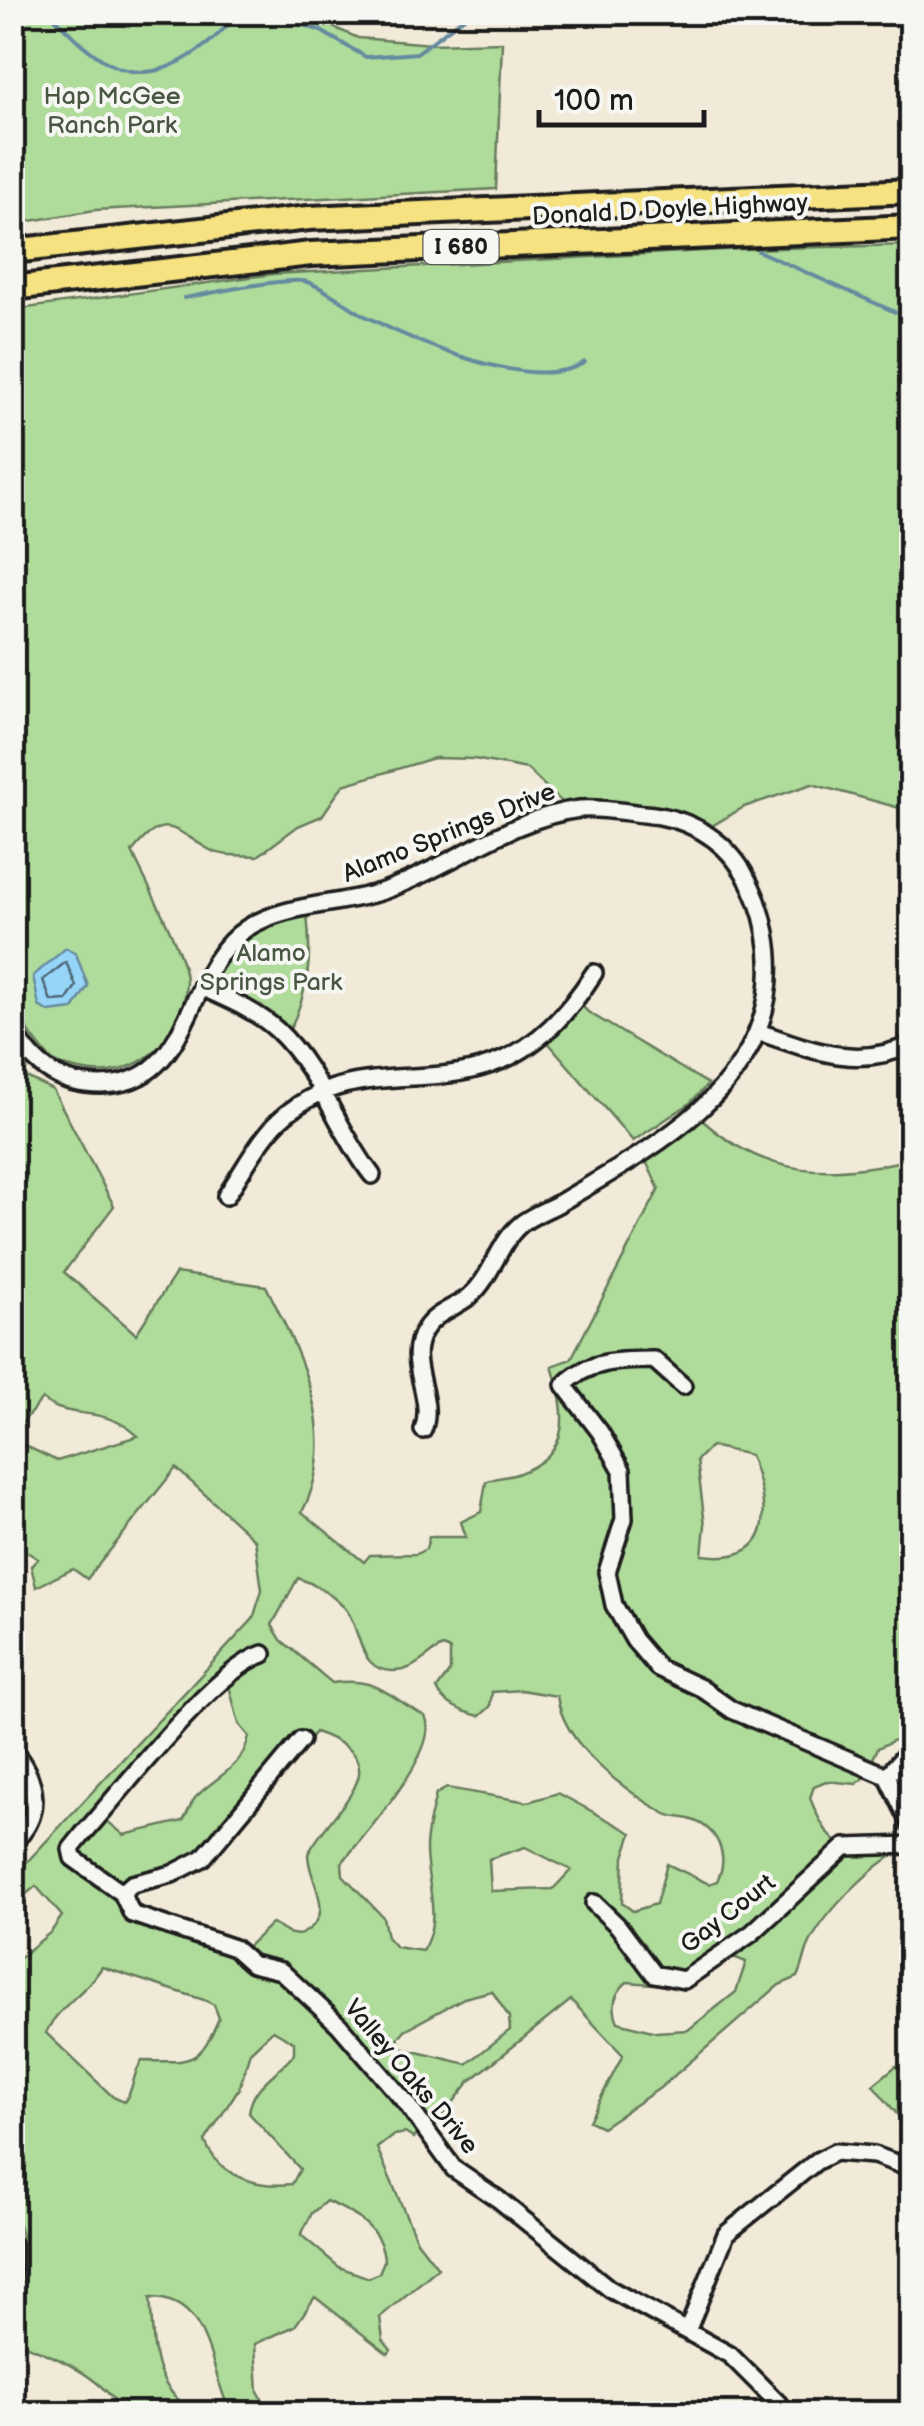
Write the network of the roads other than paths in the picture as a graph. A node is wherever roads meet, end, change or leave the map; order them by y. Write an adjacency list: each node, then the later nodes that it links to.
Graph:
1 (912, 191): 3 (highway, Donald D Doyle Highway / I 680)
2 (912, 227): 4 (highway, Donald D Doyle Highway / I 680)
3 (12, 251)
4 (12, 288)
5 (594, 973): 10 (street)
6 (201, 987): 7 (street, Alamo Springs Drive); 8 (street, Alamo Springs Drive); 10 (street)
7 (12, 1028)
8 (758, 1032): 9 (street); 14 (street, Alamo Springs Drive)
9 (912, 1044)
10 (322, 1093): 11 (street); 12 (street)
11 (372, 1175)
12 (226, 1196)
13 (683, 1386): 19 (street)
14 (424, 1430)
15 (263, 1654): 23 (street, Valley Oaks Drive)
16 (301, 1740): 23 (street)
17 (912, 1747): 19 (street)
18 (12, 1749): 21 (street)
19 (887, 1776): 20 (street)
20 (912, 1826)
21 (12, 1843)
22 (912, 1845): 24 (street, Gay Court)
23 (122, 1893): 28 (street, Valley Oaks Drive)
24 (594, 1903)
25 (912, 2169): 28 (street)
26 (12, 2244): 27 (street)
27 (12, 2286)
28 (688, 2329): 29 (street, Valley Oaks Drive)
29 (789, 2414)

